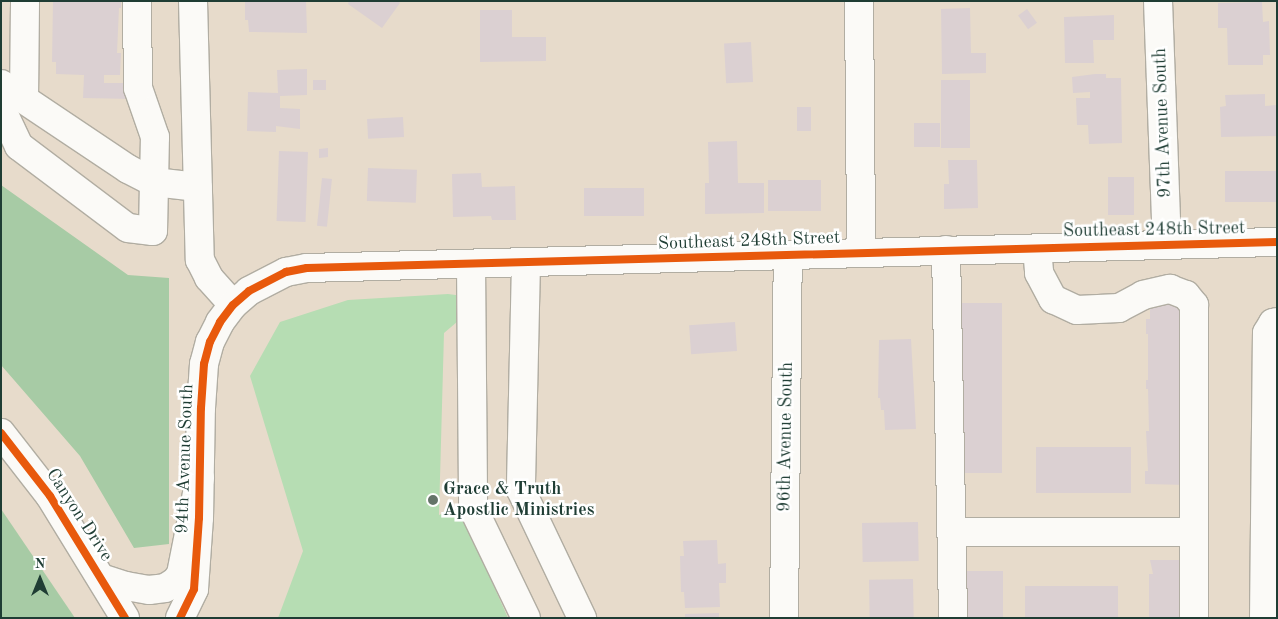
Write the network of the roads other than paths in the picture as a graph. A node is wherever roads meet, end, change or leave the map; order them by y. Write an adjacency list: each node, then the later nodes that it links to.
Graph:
1 (25, 1): 7 (street)
2 (136, 1): 8 (street)
3 (193, 1): 9 (street)
4 (859, 1): 14 (street)
5 (1158, 1): 11 (street, 97th Avenue South)
6 (1, 84): 7 (street)
7 (12, 104): 8 (street); 8 (street)
8 (154, 182): 9 (street)
9 (198, 187): 18 (street)
10 (1277, 242): 11 (street, Southeast 248th Street)
11 (1167, 244): 12 (street, Southeast 248th Street)
12 (1037, 248): 13 (street, Southeast 248th Street); 24 (street)
13 (946, 250): 14 (street, Southeast 248th Street); 23 (street)
14 (861, 252): 15 (street, Southeast 248th Street)
15 (788, 257): 16 (street, Southeast 248th Street); 32 (street, 96th Avenue South)
16 (526, 263): 17 (street, Southeast 248th Street); 31 (street)
17 (471, 264): 18 (street, Southeast 248th Street); 30 (street)
18 (234, 305): 21 (street, 94th Avenue South)
19 (1277, 322): 25 (street)
20 (1, 433): 26 (street, Canyon Drive)
21 (200, 478): 22 (street, 94th Avenue South); 26 (street)
22 (199, 518): 28 (street, 94th Avenue South); 29 (street)
23 (952, 532): 24 (street); 33 (street)
24 (1194, 532): 34 (street)
25 (1271, 534): 35 (street)
26 (101, 578): 27 (street, Canyon Drive)
27 (125, 618)
28 (180, 618)
29 (203, 618)
30 (526, 618)
31 (582, 618)
32 (784, 618)
33 (953, 618)
34 (1194, 618)
35 (1264, 618)

